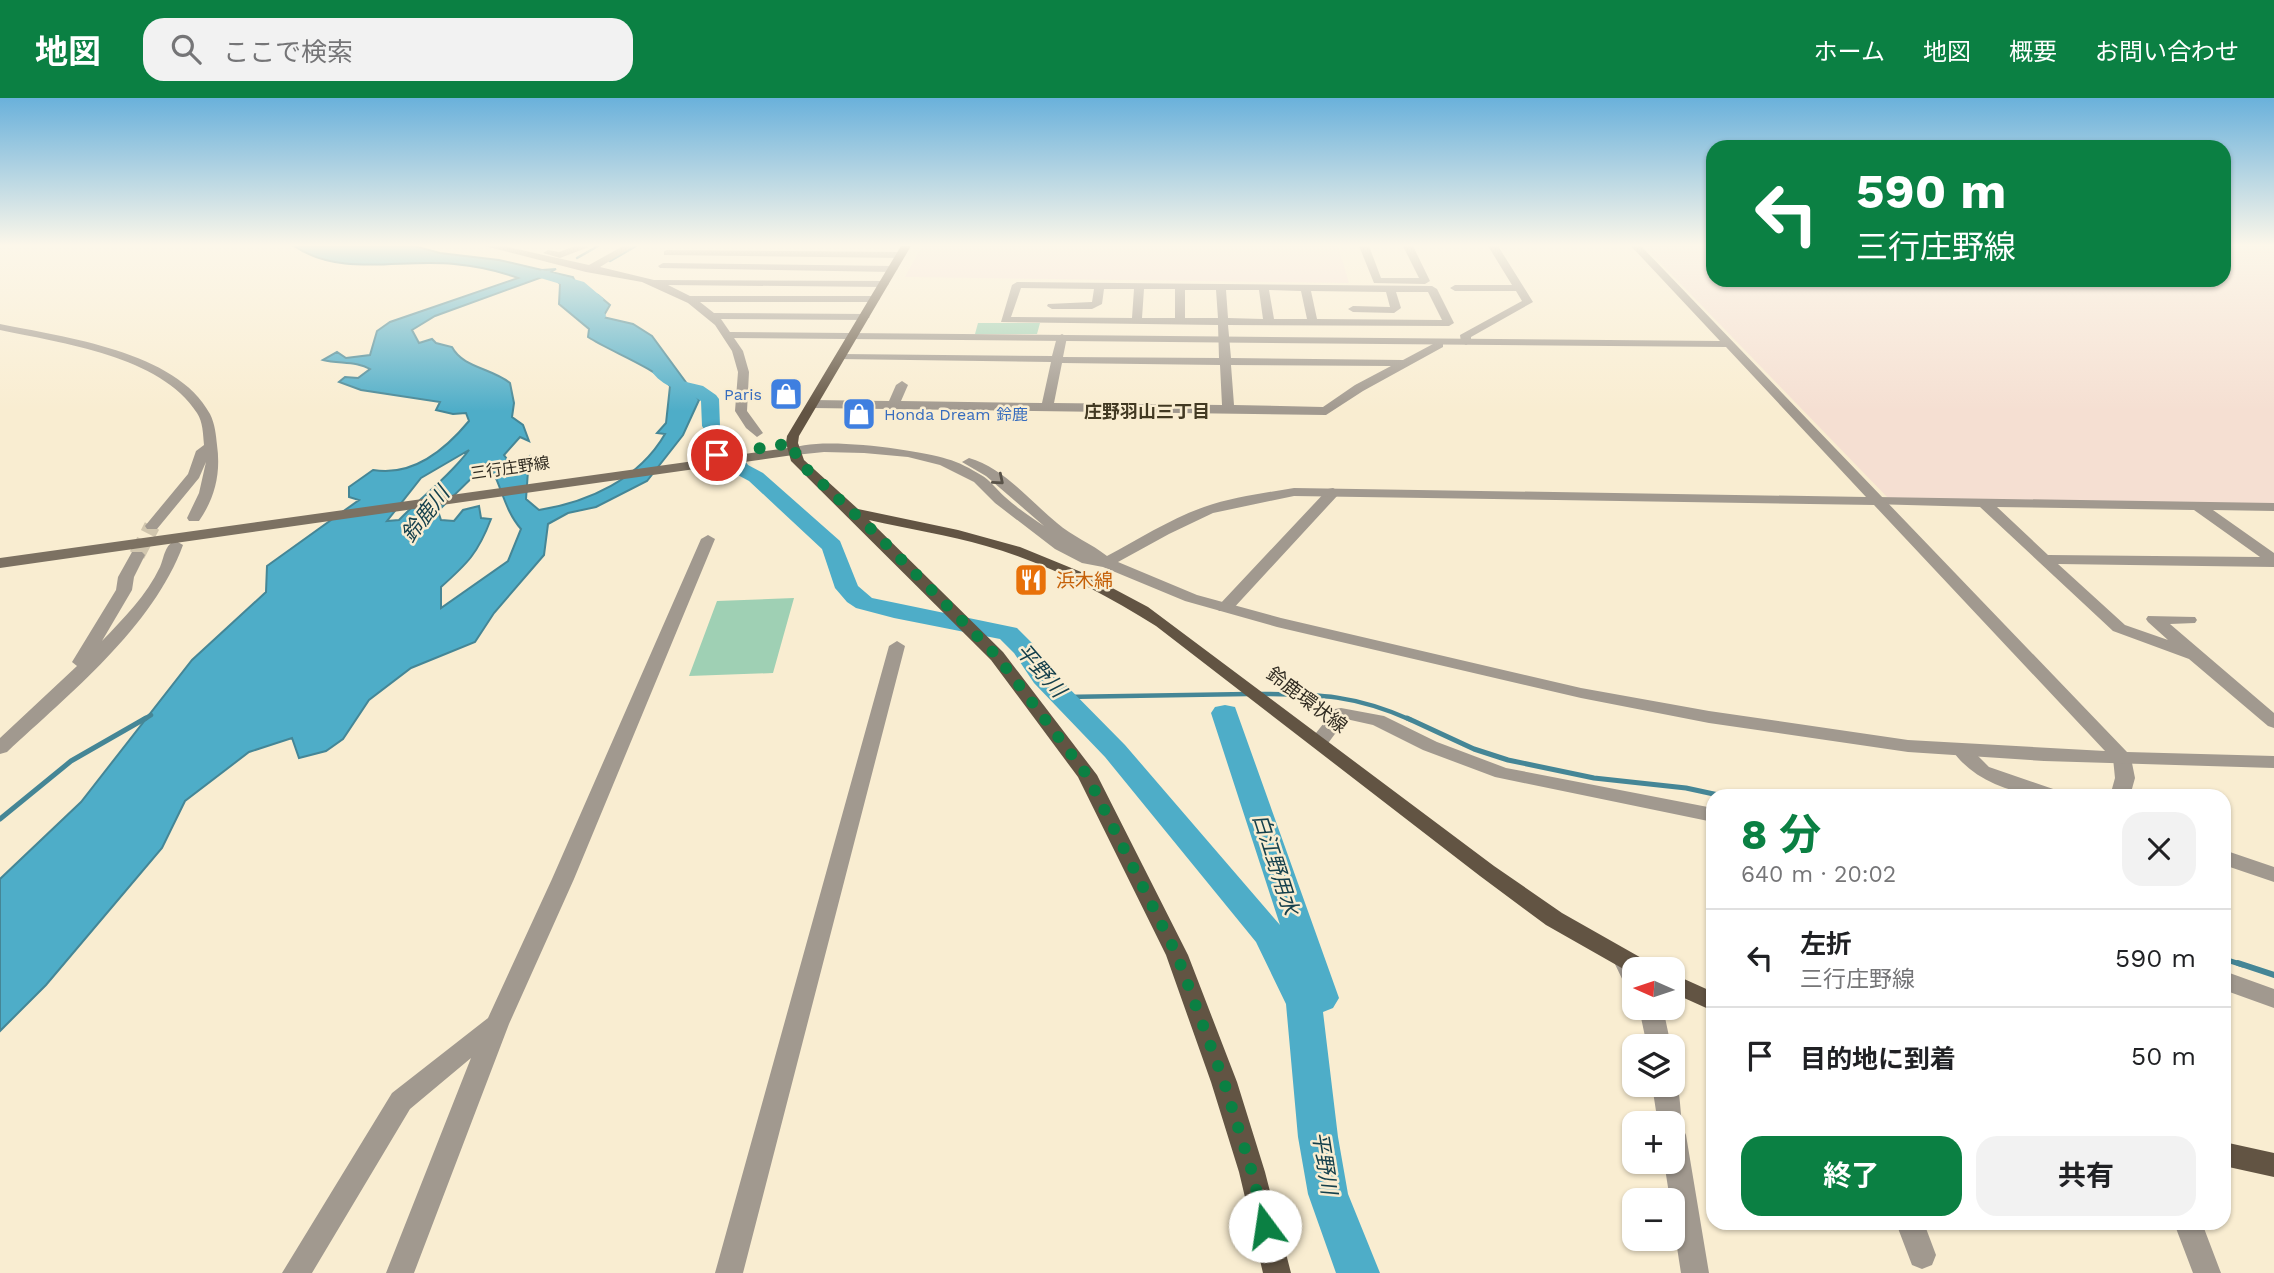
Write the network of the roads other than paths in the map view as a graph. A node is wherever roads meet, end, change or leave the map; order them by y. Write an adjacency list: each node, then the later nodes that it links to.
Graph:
1 (688, 301): 18 (street)
2 (874, 301): 19 (main road)
3 (1012, 301): 20 (street)
4 (1054, 301): 16 (street)
5 (1097, 301): 16 (street)
6 (1138, 301): 22 (street)
7 (1180, 301): 23 (street)
8 (1222, 301): 24 (street)
9 (1266, 301): 25 (street)
10 (1309, 301): 26 (street)
11 (1351, 301): 17 (street)
12 (1394, 301): 17 (street)
13 (1438, 301): 27 (street)
14 (1527, 301): 34 (street)
15 (1688, 301): 35 (street)
16 (1052, 306): 20 (street)
17 (1353, 309): 27 (street)
18 (713, 316): 19 (street); 29 (street)
19 (865, 317): 30 (main road)
20 (1048, 320): 21 (street)
21 (1064, 321): 22 (street); 31 (street)
22 (1136, 321): 23 (street)
23 (1181, 322): 24 (street)
24 (1224, 322): 25 (street); 32 (street)
25 (1269, 323): 26 (street)
26 (1313, 323): 27 (street)
27 (1358, 324)
28 (0, 327): 46 (street)
29 (730, 335): 30 (street); 45 (street)
30 (854, 336): 31 (street); 36 (main road)
31 (1062, 337): 32 (street); 37 (street)
32 (1225, 338): 33 (street); 38 (street)
33 (1438, 341): 34 (street); 39 (street)
34 (1466, 342): 35 (street)
35 (1729, 344): 50 (street)
36 (842, 357): 37 (street); 41 (main road)
37 (1058, 359): 38 (street); 43 (street)
38 (1226, 362): 39 (street); 44 (street)
39 (1406, 363): 44 (street)
40 (902, 385): 42 (street)
41 (813, 404): 42 (street); 47 (main road)
42 (894, 405): 43 (street)
43 (1047, 407): 44 (street)
44 (1228, 409)
45 (757, 433)
46 (211, 446): 55 (street); 57 (street)
47 (794, 447): 48 (main road, 三行庄野線); 54 (main road, 鈴鹿環状線); 68 (street)
48 (769, 451): 56 (main road, 三行庄野線); 61 (main road, 三行庄野線)
49 (1333, 492): 50 (street); 68 (street); 70 (street)
50 (1876, 501): 51 (street); 79 (street)
51 (1984, 503): 52 (street); 65 (street)
52 (2198, 506): 53 (street); 66 (street)
53 (2274, 507)
54 (852, 512): 58 (main road, 鈴鹿環状線); 59 (main road, 鈴鹿環状線)
55 (194, 518)
56 (231, 523): 62 (main road, 三行庄野線); 64 (main road, 三行庄野線)
57 (152, 526)
58 (912, 527): 59 (main road, 鈴鹿環状線); 76 (main road, 鈴鹿環状線)
59 (873, 531): 101 (main road, 鈴鹿環状線)
60 (708, 539): 91 (street)
61 (173, 542): 64 (main road, 三行庄野線); 69 (main road, 三行庄野線); 74 (street)
62 (0, 553): 64 (main road, 三行庄野線)
63 (137, 555): 74 (street)
64 (27, 556): 67 (main road, 三行庄野線)
65 (2045, 559): 66 (street); 73 (street)
66 (2274, 561)
67 (0, 563)
68 (1106, 563): 70 (street)
69 (0, 569)
70 (1225, 608): 78 (street)
71 (2189, 620): 73 (street)
72 (897, 646): 100 (street)
73 (2195, 655): 75 (street)
74 (81, 673): 77 (street)
75 (2274, 722)
76 (1319, 742): 83 (street); 86 (main road, 鈴鹿環状線)
77 (0, 748)
78 (1961, 750): 79 (street); 81 (street)
79 (2122, 758): 80 (street); 82 (street)
80 (2274, 762)
81 (2009, 789)
82 (2122, 789)
83 (1706, 814)
84 (2231, 860): 85 (street)
85 (2274, 876)
86 (1622, 958)
87 (2231, 982): 90 (street)
88 (1685, 989): 89 (main road)
89 (1706, 999)
90 (2274, 999)
91 (497, 1024): 98 (street); 99 (street)
92 (2231, 1156): 93 (main road)
93 (2274, 1165)
94 (1679, 1174): 102 (street)
95 (1913, 1230): 97 (street)
96 (2191, 1230): 103 (street)
97 (1922, 1255)
98 (296, 1273)
99 (400, 1273)
100 (729, 1273)
101 (1277, 1273)
102 (1695, 1273)
103 (2207, 1273)

